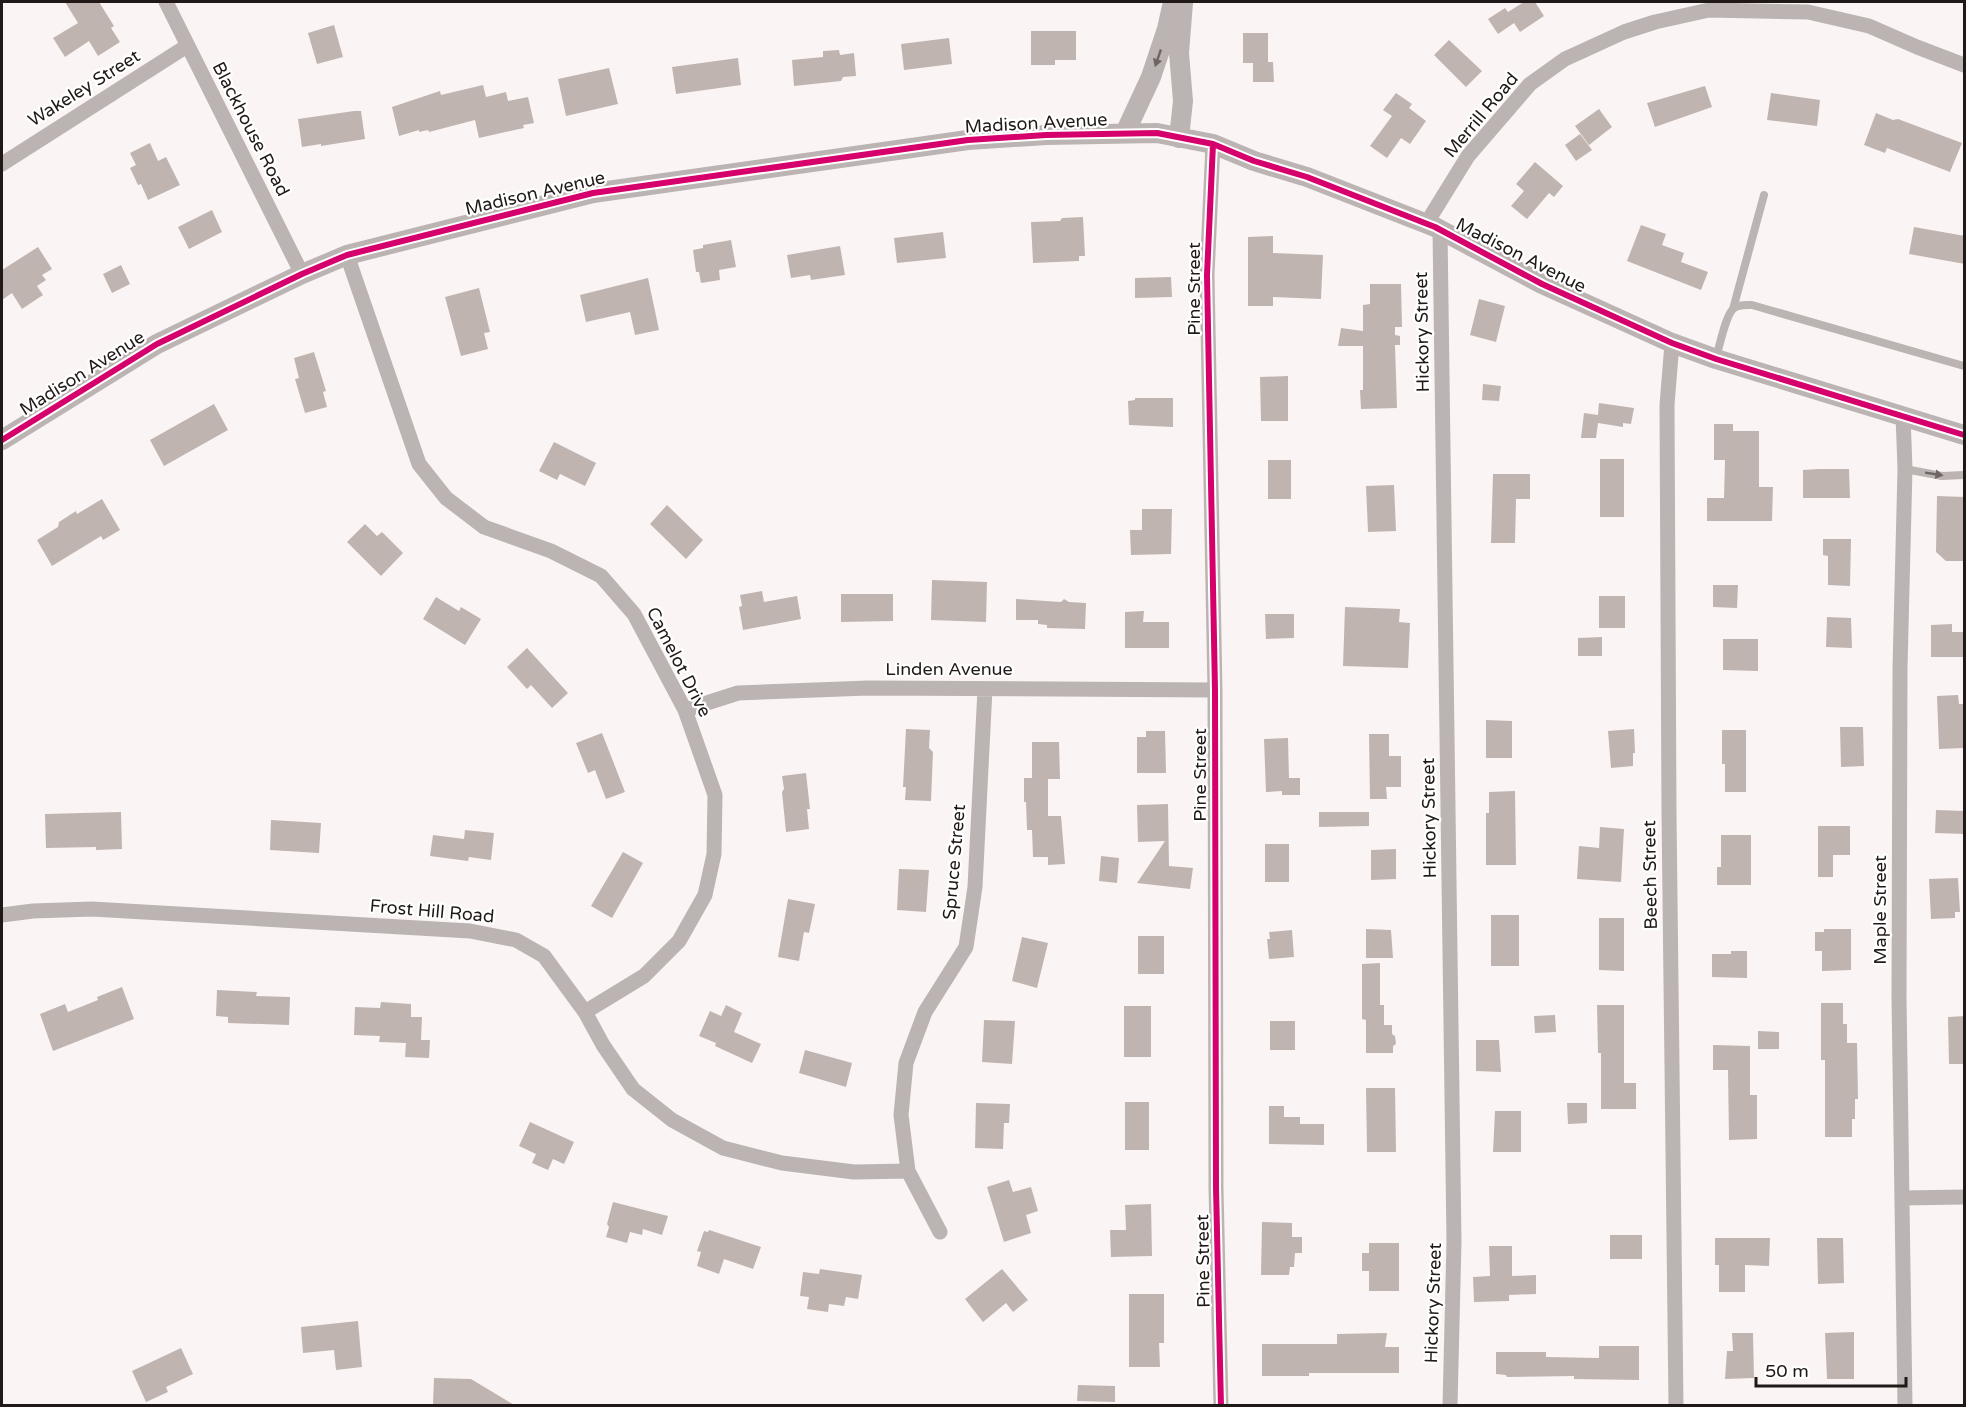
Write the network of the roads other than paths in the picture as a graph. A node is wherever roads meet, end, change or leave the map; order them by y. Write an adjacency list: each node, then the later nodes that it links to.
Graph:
1 (166, 2): 4 (street, Blackhouse Road)
2 (1173, 2): 6 (street, one-way to 6)
3 (1182, 2): 7 (street)
4 (187, 46): 9 (street, Wakeley Street); 13 (street, Blackhouse Road)
5 (1965, 65): 11 (street, Merrill Road)
6 (1125, 134): 7 (street, Madison Avenue); 12 (street, Madison Avenue)
7 (1179, 138): 8 (street, Madison Avenue)
8 (1213, 144): 11 (street, Madison Avenue); 24 (street, Pine Street)
9 (2, 164)
10 (1764, 195): 14 (lane)
11 (1433, 227): 15 (street, Madison Avenue); 33 (street, Hickory Street)
12 (347, 255): 13 (street, Madison Avenue); 25 (street, Camelot Drive)
13 (302, 274): 20 (street, Madison Avenue)
14 (1733, 309): 16 (lane); 17 (lane)
15 (1672, 343): 16 (street, Madison Avenue); 34 (street, Beech Street)
16 (1716, 359): 18 (street, Madison Avenue)
17 (1965, 366)
18 (1903, 415): 19 (street, Madison Avenue); 21 (street, Maple Street)
19 (1965, 435)
20 (2, 440)
21 (1905, 469): 22 (lane, one-way to 22); 30 (street, Maple Street)
22 (1965, 475)
23 (985, 689): 24 (street, Linden Avenue); 25 (street, Linden Avenue); 28 (street, Spruce Street)
24 (1215, 690): 32 (street, Pine Street)
25 (685, 710): 27 (street, Camelot Drive)
26 (2, 915): 27 (street, Frost Hill Road)
27 (585, 1012): 28 (street, Frost Hill Road)
28 (908, 1171): 31 (street, Spruce Street)
29 (1965, 1197): 30 (street)
30 (1903, 1198): 35 (street, Maple Street)
31 (940, 1232)
32 (1221, 1406)
33 (1450, 1406)
34 (1676, 1406)
35 (1905, 1406)

